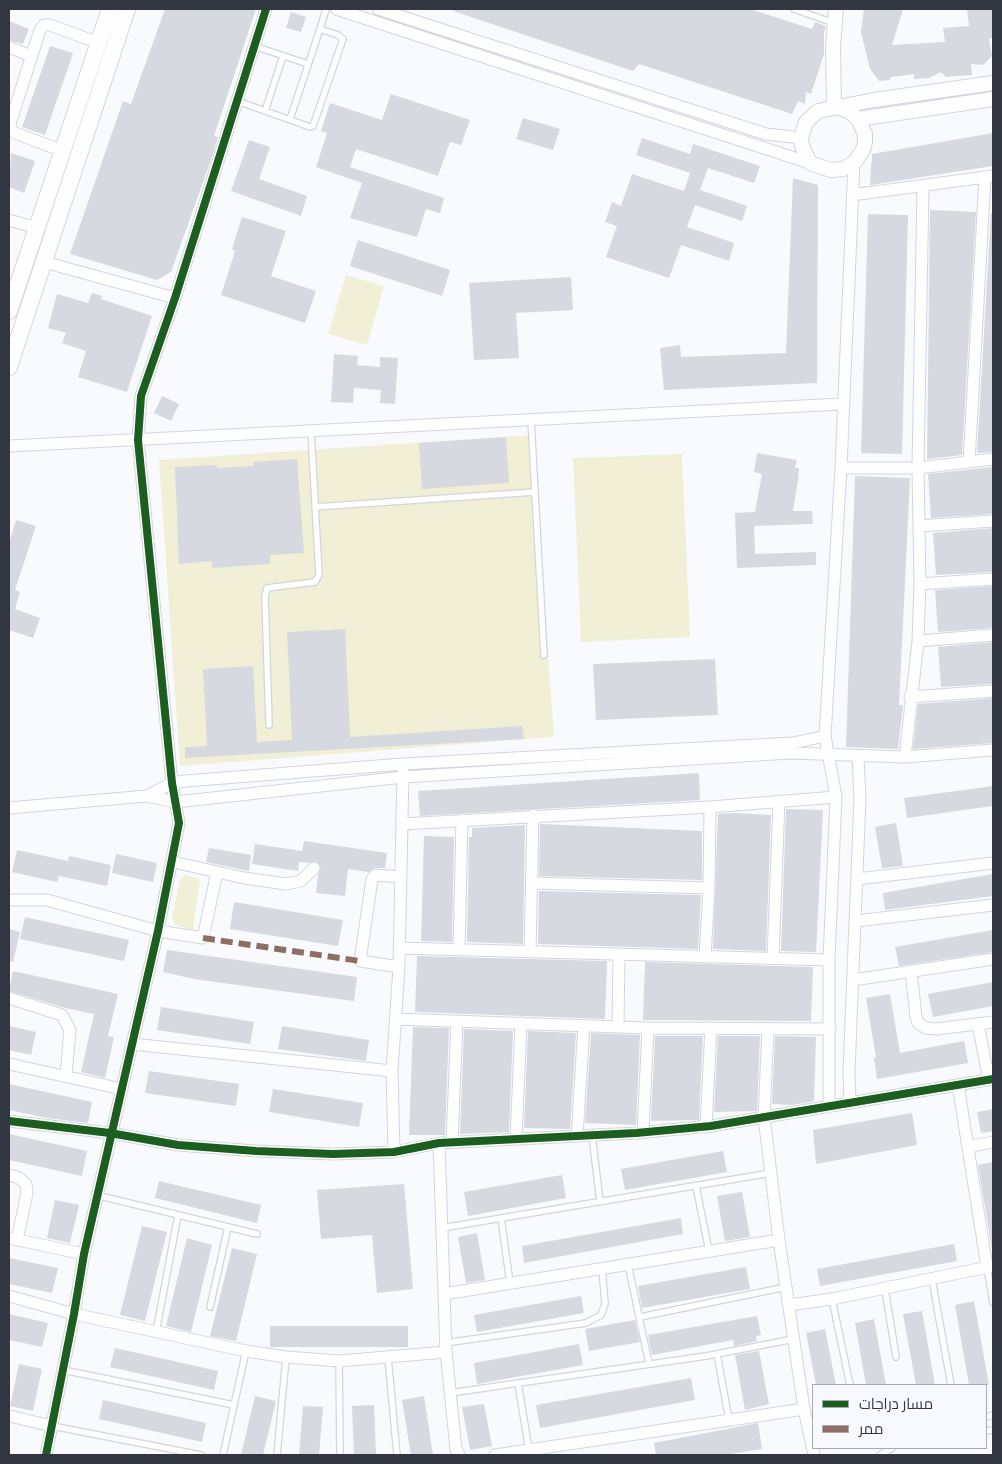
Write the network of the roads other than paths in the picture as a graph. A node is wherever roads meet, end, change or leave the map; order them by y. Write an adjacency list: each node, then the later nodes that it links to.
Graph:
1 (110, 9): 10 (main road)
2 (127, 9): 33 (main road)
3 (266, 9): 11 (street)
4 (326, 9): 9 (lane)
5 (336, 9): 18 (street)
6 (378, 9): 16 (street)
7 (794, 9): 8 (lane)
8 (836, 12): 21 (street)
9 (320, 29): 15 (lane); 23 (lane)
10 (98, 43): 13 (street); 26 (main road)
11 (254, 46): 14 (lane); 20 (street)
12 (9, 47): 13 (street)
13 (32, 56): 26 (street)
14 (282, 56): 15 (lane); 22 (lane)
15 (308, 64): 23 (lane)
16 (602, 82): 18 (street); 25 (street)
17 (993, 83): 21 (street)
18 (598, 94): 27 (street)
19 (993, 99): 24 (street)
20 (237, 101): 22 (lane); 37 (street)
21 (837, 108): 24 (street); 25 (street)
22 (264, 111): 23 (lane)
23 (290, 120)
24 (858, 120): 28 (street)
25 (801, 138): 27 (street)
26 (63, 151): 32 (main road)
27 (810, 163): 28 (street)
28 (854, 163): 31 (street)
29 (989, 177): 30 (street); 46 (street)
30 (924, 187): 31 (street); 48 (street)
31 (852, 195): 40 (street)
32 (43, 208): 33 (main road); 35 (main road)
33 (59, 215): 36 (main road)
34 (9, 220): 35 (street)
35 (37, 228): 38 (main road)
36 (44, 262): 37 (street); 39 (main road)
37 (175, 298): 43 (street)
38 (10, 304)
39 (9, 367)
40 (842, 404): 41 (street); 47 (street)
41 (531, 420): 42 (street); 49 (lane)
42 (311, 431): 43 (street); 50 (lane)
43 (138, 440): 44 (street); 68 (street)
44 (9, 446)
45 (993, 459): 46 (street)
46 (969, 462): 48 (street)
47 (841, 468): 48 (street); 61 (street)
48 (918, 468): 52 (street)
49 (535, 492): 50 (lane); 57 (lane)
50 (315, 507): 60 (lane)
51 (993, 521): 52 (street)
52 (919, 526): 54 (street)
53 (993, 579): 54 (street)
54 (920, 584): 56 (street)
55 (993, 635): 56 (street)
56 (918, 641): 59 (street)
57 (544, 655)
58 (993, 691): 59 (street)
59 (910, 697): 65 (street)
60 (269, 725)
61 (825, 736): 63 (street); 66 (street)
62 (993, 750): 65 (street)
63 (827, 754): 64 (street); 67 (street); 70 (street)
64 (858, 756): 65 (street); 83 (street)
65 (905, 757)
66 (403, 764): 67 (street); 68 (street)
67 (403, 777): 71 (street); 77 (street)
68 (172, 783): 69 (street); 71 (street)
69 (147, 796): 71 (street); 74 (street)
70 (836, 797): 72 (street); 97 (street)
71 (176, 802): 78 (street)
72 (779, 802): 73 (street); 95 (street)
73 (710, 807): 75 (street); 85 (street)
74 (9, 808)
75 (533, 816): 76 (street); 84 (street)
76 (462, 820): 77 (street); 91 (street)
77 (402, 824): 82 (street)
78 (173, 862): 81 (street); 89 (street)
79 (993, 863): 83 (street)
80 (314, 868): 81 (street)
81 (216, 872): 89 (street)
82 (401, 877): 90 (street); 98 (street)
83 (857, 879): 88 (street)
84 (532, 883): 85 (street); 92 (street)
85 (710, 888): 94 (street)
86 (9, 900): 89 (street)
87 (993, 905): 88 (street)
88 (856, 921): 100 (street)
89 (158, 931): 113 (street)
90 (399, 948): 91 (street); 98 (street)
91 (459, 950): 92 (street)
92 (530, 952): 93 (street)
93 (619, 954): 94 (street); 108 (street)
94 (704, 956): 95 (street)
95 (773, 958): 97 (street)
96 (993, 959): 99 (street)
97 (830, 960): 112 (street)
98 (399, 967): 102 (street)
99 (911, 971): 100 (street); 106 (street)
100 (852, 980): 120 (street)
101 (9, 998): 116 (street)
102 (396, 1019): 103 (street); 115 (street)
103 (457, 1021): 105 (street); 131 (street)
104 (993, 1022): 106 (street)
105 (521, 1023): 107 (street); 129 (street)
106 (978, 1024): 117 (street)
107 (584, 1025): 108 (street); 128 (street)
108 (618, 1027): 109 (street)
109 (648, 1028): 110 (street); 125 (street)
110 (711, 1028): 111 (street); 124 (street)
111 (768, 1029): 112 (street); 122 (street)
112 (830, 1030): 121 (street)
113 (132, 1044): 115 (street); 119 (street)
114 (9, 1064): 116 (street)
115 (392, 1071): 134 (street)
116 (66, 1076): 119 (street)
117 (991, 1080): 118 (street)
118 (958, 1085): 120 (street); 133 (street)
119 (122, 1089): 126 (street)
120 (850, 1103): 121 (street)
121 (829, 1107): 122 (street)
122 (764, 1118): 124 (street); 135 (street)
123 (9, 1121): 126 (street)
124 (706, 1127): 125 (street)
125 (644, 1132): 127 (street)
126 (110, 1133): 134 (street); 138 (street)
127 (592, 1135): 128 (street); 139 (lane)
128 (577, 1136): 129 (street)
129 (516, 1139): 131 (street)
130 (439, 1142): 131 (street); 134 (street); 143 (street)
131 (452, 1142)
132 (993, 1142): 133 (street)
133 (968, 1146): 150 (street)
134 (394, 1152)
135 (771, 1174): 137 (lane); 146 (street)
136 (9, 1175): 145 (street)
137 (696, 1186): 139 (lane); 147 (lane)
138 (96, 1195): 140 (lane); 148 (street)
139 (600, 1202): 141 (lane)
140 (178, 1215): 142 (lane); 164 (lane)
141 (502, 1218): 143 (lane); 153 (lane)
142 (228, 1227): 144 (lane); 161 (lane)
143 (442, 1228): 156 (street)
144 (257, 1234)
145 (13, 1239): 148 (street)
146 (779, 1240): 147 (street); 154 (street)
147 (709, 1251): 149 (street)
148 (84, 1254): 162 (street)
149 (628, 1264): 151 (street); 163 (lane)
150 (990, 1267): 152 (street); 159 (lane)
151 (602, 1268): 153 (street); 166 (lane)
152 (932, 1279): 155 (street); 177 (lane)
153 (510, 1283): 156 (street)
154 (786, 1287): 160 (street); 163 (lane)
155 (885, 1289): 158 (street); 171 (lane)
156 (444, 1294): 166 (street)
157 (9, 1296): 162 (street)
158 (832, 1299): 160 (street); 176 (lane)
159 (993, 1303)
160 (789, 1305): 165 (street)
161 (210, 1307)
162 (74, 1314): 164 (street); 174 (street)
163 (640, 1317): 173 (lane)
164 (156, 1332): 167 (street)
165 (794, 1340): 168 (lane); 180 (street)
166 (445, 1348): 170 (street); 178 (street)
167 (246, 1351): 169 (street); 179 (lane)
168 (717, 1354): 173 (lane); 182 (lane)
169 (286, 1357): 172 (street); 189 (lane)
170 (388, 1357): 172 (street); 191 (lane)
171 (896, 1357)
172 (339, 1360): 190 (lane)
173 (649, 1364): 175 (lane)
174 (63, 1370): 179 (lane); 183 (street)
175 (518, 1383): 178 (lane); 185 (lane)
176 (850, 1384)
177 (951, 1384)
178 (450, 1393): 192 (street)
179 (234, 1405): 188 (lane)
180 (804, 1409): 182 (street); 184 (street)
181 (9, 1416): 183 (street)
182 (729, 1420): 185 (street)
183 (52, 1426): 186 (street); 187 (lane)
184 (812, 1446)
185 (529, 1450): 193 (street)
186 (46, 1455)
187 (201, 1455)
188 (223, 1455)
189 (277, 1455)
190 (340, 1455)
191 (397, 1455)
192 (459, 1455)
193 (495, 1455)

